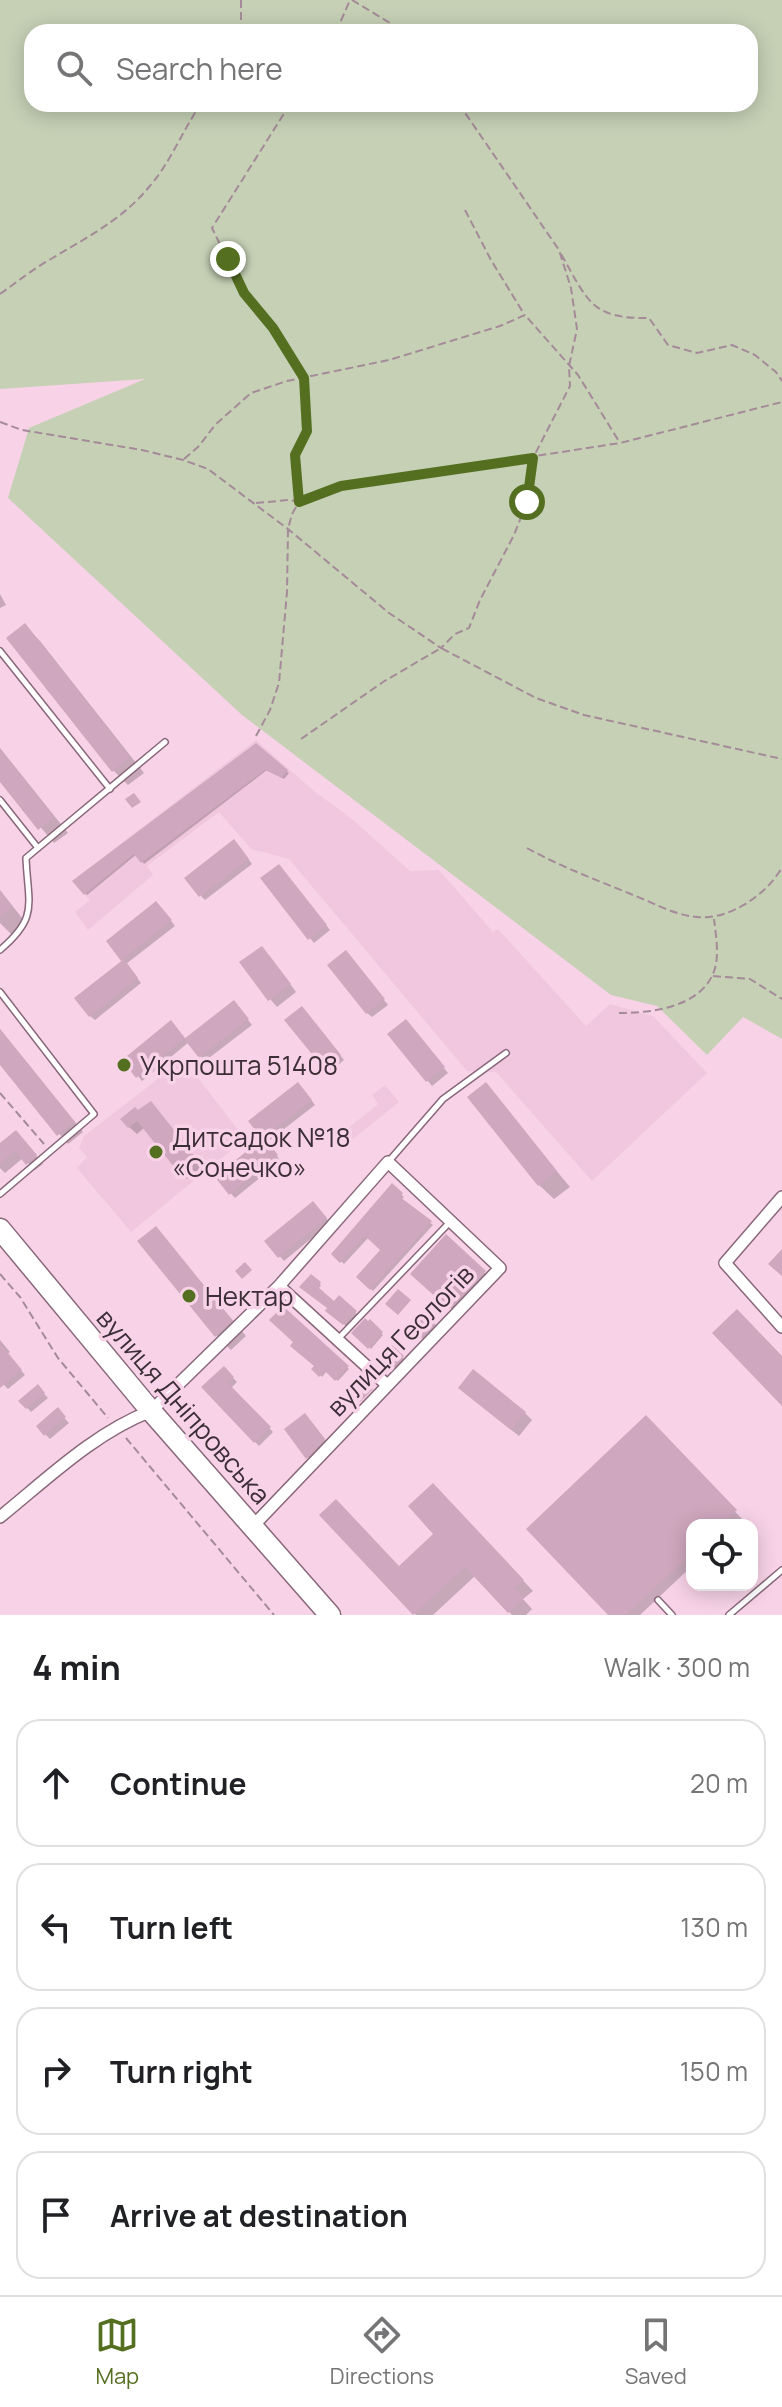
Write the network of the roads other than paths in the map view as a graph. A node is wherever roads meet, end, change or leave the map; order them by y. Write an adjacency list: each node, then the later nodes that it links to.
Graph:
1 (0, 651): 3 (lane)
2 (165, 742): 3 (lane)
3 (110, 789): 5 (lane)
4 (0, 800): 5 (lane)
5 (38, 848): 6 (lane)
6 (0, 949)
7 (0, 992): 10 (lane)
8 (506, 1053): 9 (lane)
9 (388, 1162): 12 (street, вулиця Геологів); 14 (street)
10 (0, 1194)
11 (782, 1197): 15 (street)
12 (451, 1221): 16 (lane); 17 (street, вулиця Геологів)
13 (0, 1229): 18 (highway, вулиця Дніпровська)
14 (279, 1286): 16 (street); 18 (street)
15 (782, 1327)
16 (337, 1340): 17 (street)
17 (387, 1385): 20 (street, вулиця Геологів)
18 (151, 1411): 19 (street); 20 (highway, вулиця Дніпровська)
19 (0, 1517)
20 (253, 1526): 23 (highway, вулиця Дніпровська)
21 (782, 1570): 25 (lane)
22 (658, 1600): 24 (lane)
23 (330, 1615)
24 (672, 1615)
25 (729, 1615)

